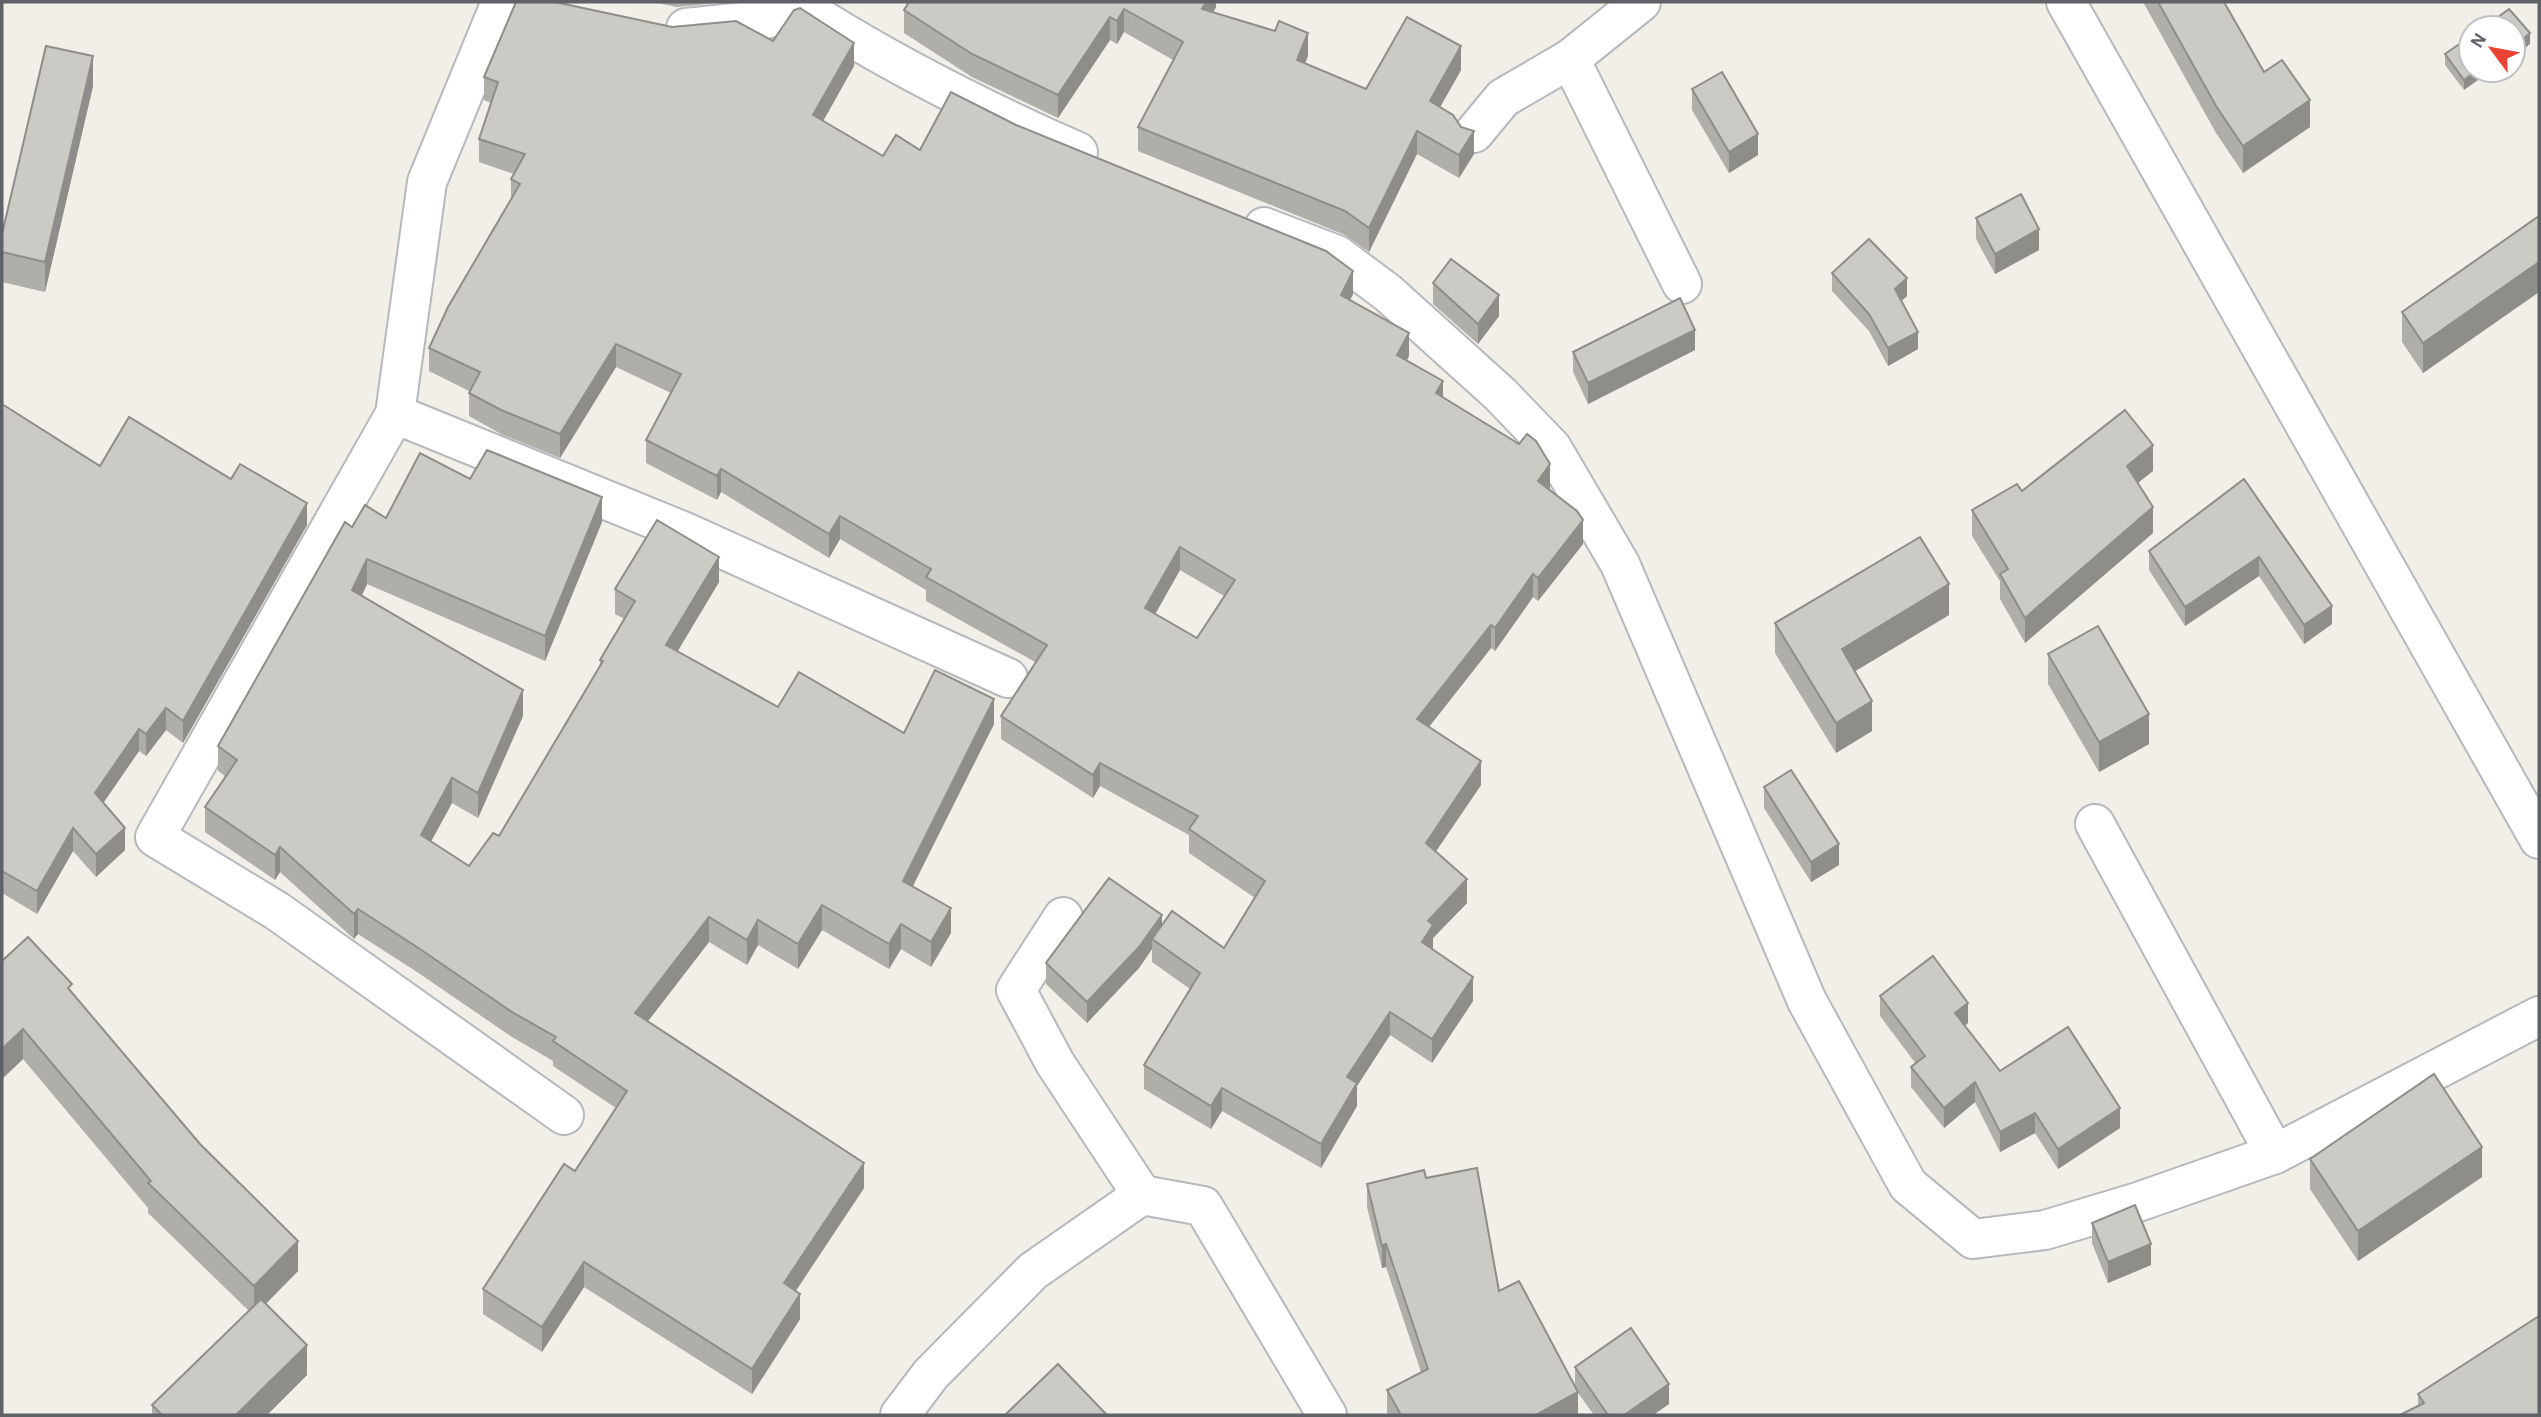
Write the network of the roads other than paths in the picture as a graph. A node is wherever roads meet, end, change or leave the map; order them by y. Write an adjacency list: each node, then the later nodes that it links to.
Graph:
1 (500, 2): 10 (street)
2 (1641, 2): 5 (street)
3 (2066, 2): 13 (street)
4 (650, 24): 7 (street)
5 (1570, 59): 6 (street); 9 (street)
6 (1474, 133)
7 (1115, 167)
8 (1230, 214): 17 (street)
9 (1682, 284)
10 (395, 414): 11 (street); 16 (street)
11 (1008, 678)
12 (2095, 824): 17 (street)
13 (2539, 839)
14 (1063, 917): 18 (street)
15 (2539, 1016): 17 (street)
16 (565, 1115)
17 (2275, 1154)
18 (1142, 1195): 19 (street); 20 (street)
19 (900, 1415)
20 (1327, 1415)

